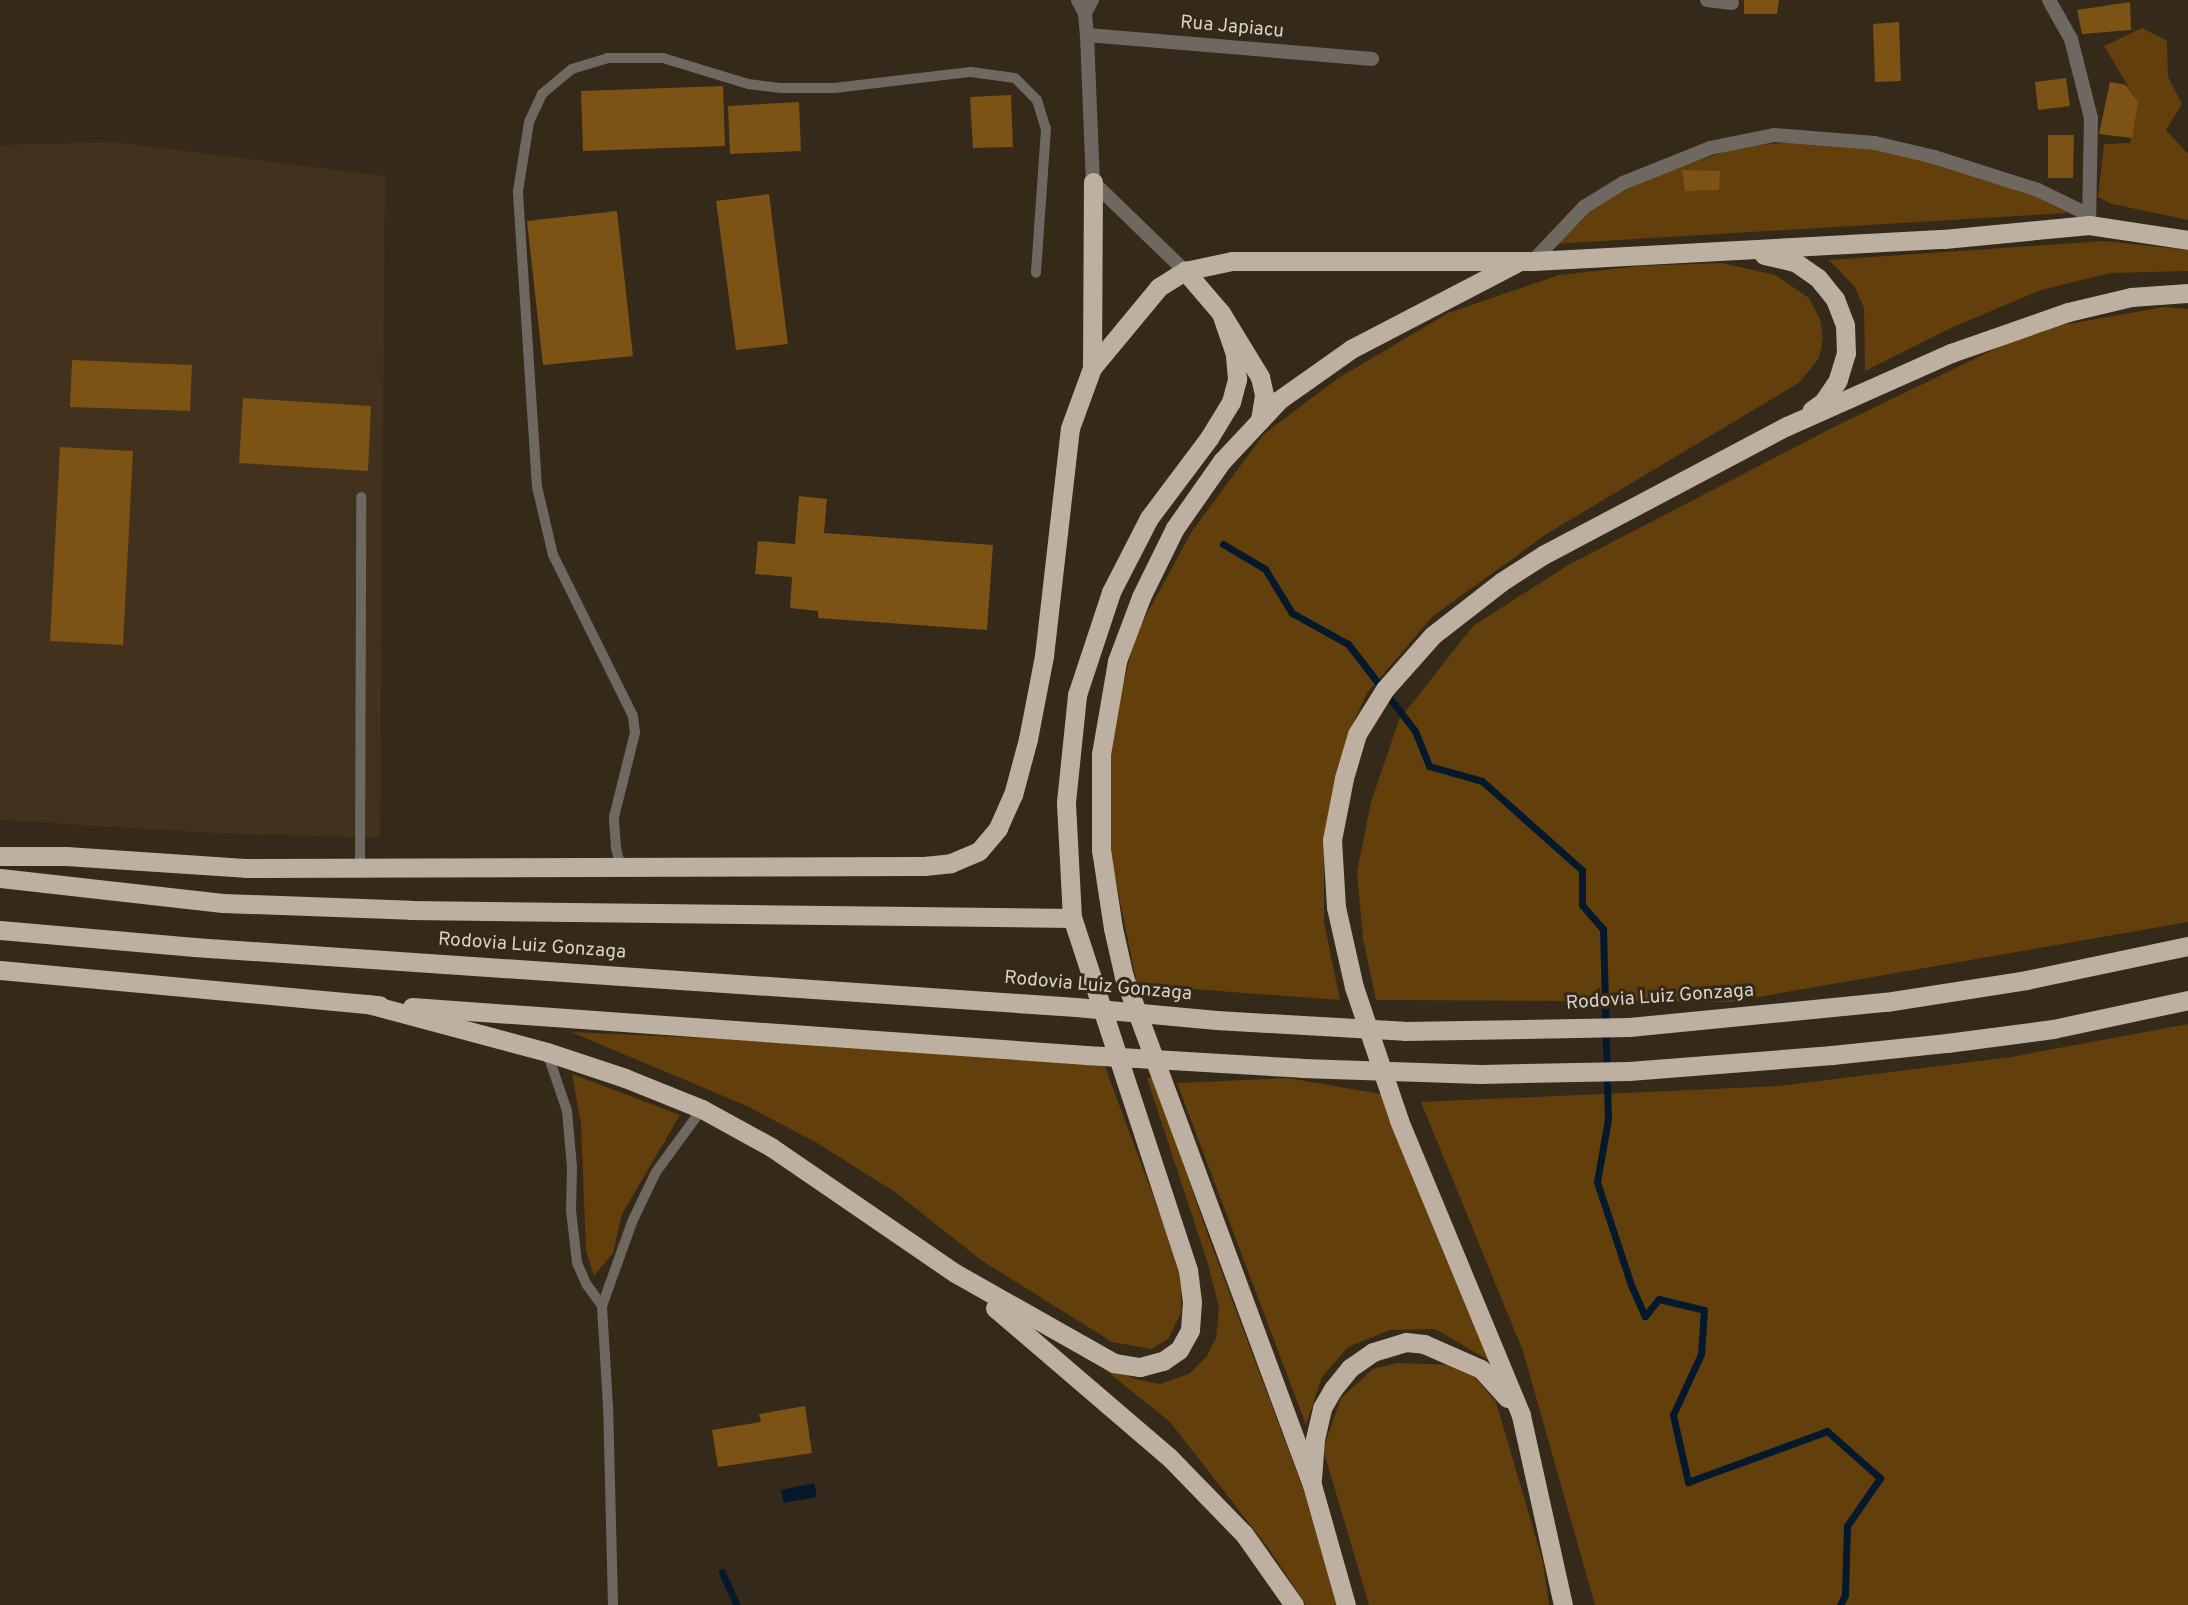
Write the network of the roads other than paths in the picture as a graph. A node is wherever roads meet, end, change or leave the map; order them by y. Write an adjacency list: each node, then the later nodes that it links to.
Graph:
1 (1093, 0): 5 (street)
2 (1707, 0): 4 (street)
3 (2049, 0): 9 (street)
4 (1732, 3)
5 (1082, 7): 6 (street)
6 (1087, 35): 7 (street, Rua Japiacu); 8 (street)
7 (1372, 59)
8 (1093, 182): 13 (street); 17 (highway)
9 (2089, 220): 10 (highway); 11 (highway); 12 (street)
10 (2188, 240)
11 (1728, 250): 12 (highway); 19 (highway)
12 (1526, 261): 13 (highway); 18 (highway)
13 (1185, 271): 16 (highway); 17 (highway)
14 (1036, 273): 22 (lane)
15 (2188, 293): 19 (highway)
16 (1221, 313): 18 (highway); 25 (highway)
17 (1092, 368): 22 (highway)
18 (1260, 421): 36 (highway)
19 (1787, 426): 35 (highway)
20 (361, 498): 23 (lane)
21 (0, 856): 23 (highway)
22 (621, 867): 23 (highway)
23 (360, 869)
24 (0, 878): 25 (highway)
25 (1072, 918): 33 (highway)
26 (0, 930): 27 (highway, Rodovia Luiz Gonzaga, bridge)
27 (2188, 946)
28 (0, 970): 30 (highway)
29 (2188, 1000): 30 (highway, bridge)
30 (368, 1004): 31 (highway)
31 (547, 1052): 32 (highway); 34 (lane)
32 (702, 1108): 33 (highway); 34 (lane)
33 (955, 1273): 38 (highway)
34 (602, 1306): 37 (lane)
35 (1521, 1415): 36 (highway); 40 (highway)
36 (1312, 1485): 39 (highway)
37 (613, 1605)
38 (1294, 1605)
39 (1346, 1605)
40 (1563, 1605)

